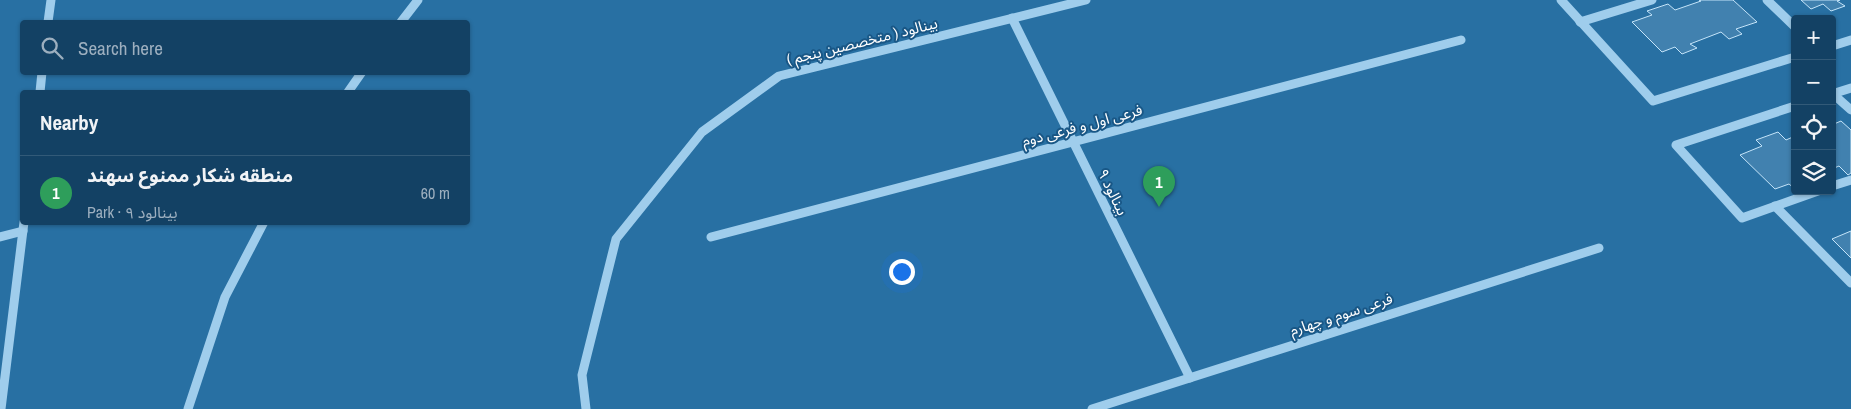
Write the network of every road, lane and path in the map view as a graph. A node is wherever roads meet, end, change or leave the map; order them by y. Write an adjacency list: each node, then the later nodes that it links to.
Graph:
1 (51, 0): 8 (street)
2 (418, 0): 9 (street)
3 (1086, 0): 7 (street, بینالود ( متخصصین پنجم ))
4 (1561, 0): 10 (street)
5 (1652, 0): 10 (street)
6 (1767, 0): 11 (street)
7 (1012, 18): 25 (street, بینالود ۹); 39 (street, بینالود ( متخصصین پنجم ))
8 (48, 20)
9 (403, 20)
10 (1580, 22): 15 (street)
11 (1791, 23)
12 (1461, 40): 25 (street, فرعی اول و فرعی دوم)
13 (1851, 40): 14 (street)
14 (1836, 45)
15 (1791, 58)
16 (42, 75): 19 (street)
17 (360, 75): 20 (street)
18 (1851, 88): 21 (street)
19 (40, 90)
20 (349, 90)
21 (1836, 93)
22 (1836, 97): 24 (street)
23 (1791, 107): 29 (street)
24 (1851, 110)
25 (1073, 142): 33 (street, فرعی اول و فرعی دوم); 36 (street, بینالود ۹)
26 (1851, 180): 27 (street)
27 (1836, 185)
28 (1807, 195): 29 (street)
29 (1775, 206): 35 (street)
30 (262, 225): 38 (street)
31 (23, 227): 32 (street); 37 (street)
32 (0, 237)
33 (711, 237)
34 (1599, 248): 36 (street, فرعی سوم و چهارم)
35 (1851, 283)
36 (1190, 378): 40 (street, فرعی سوم و چهارم)
37 (1, 409)
38 (188, 409)
39 (586, 409)
40 (1092, 409)

